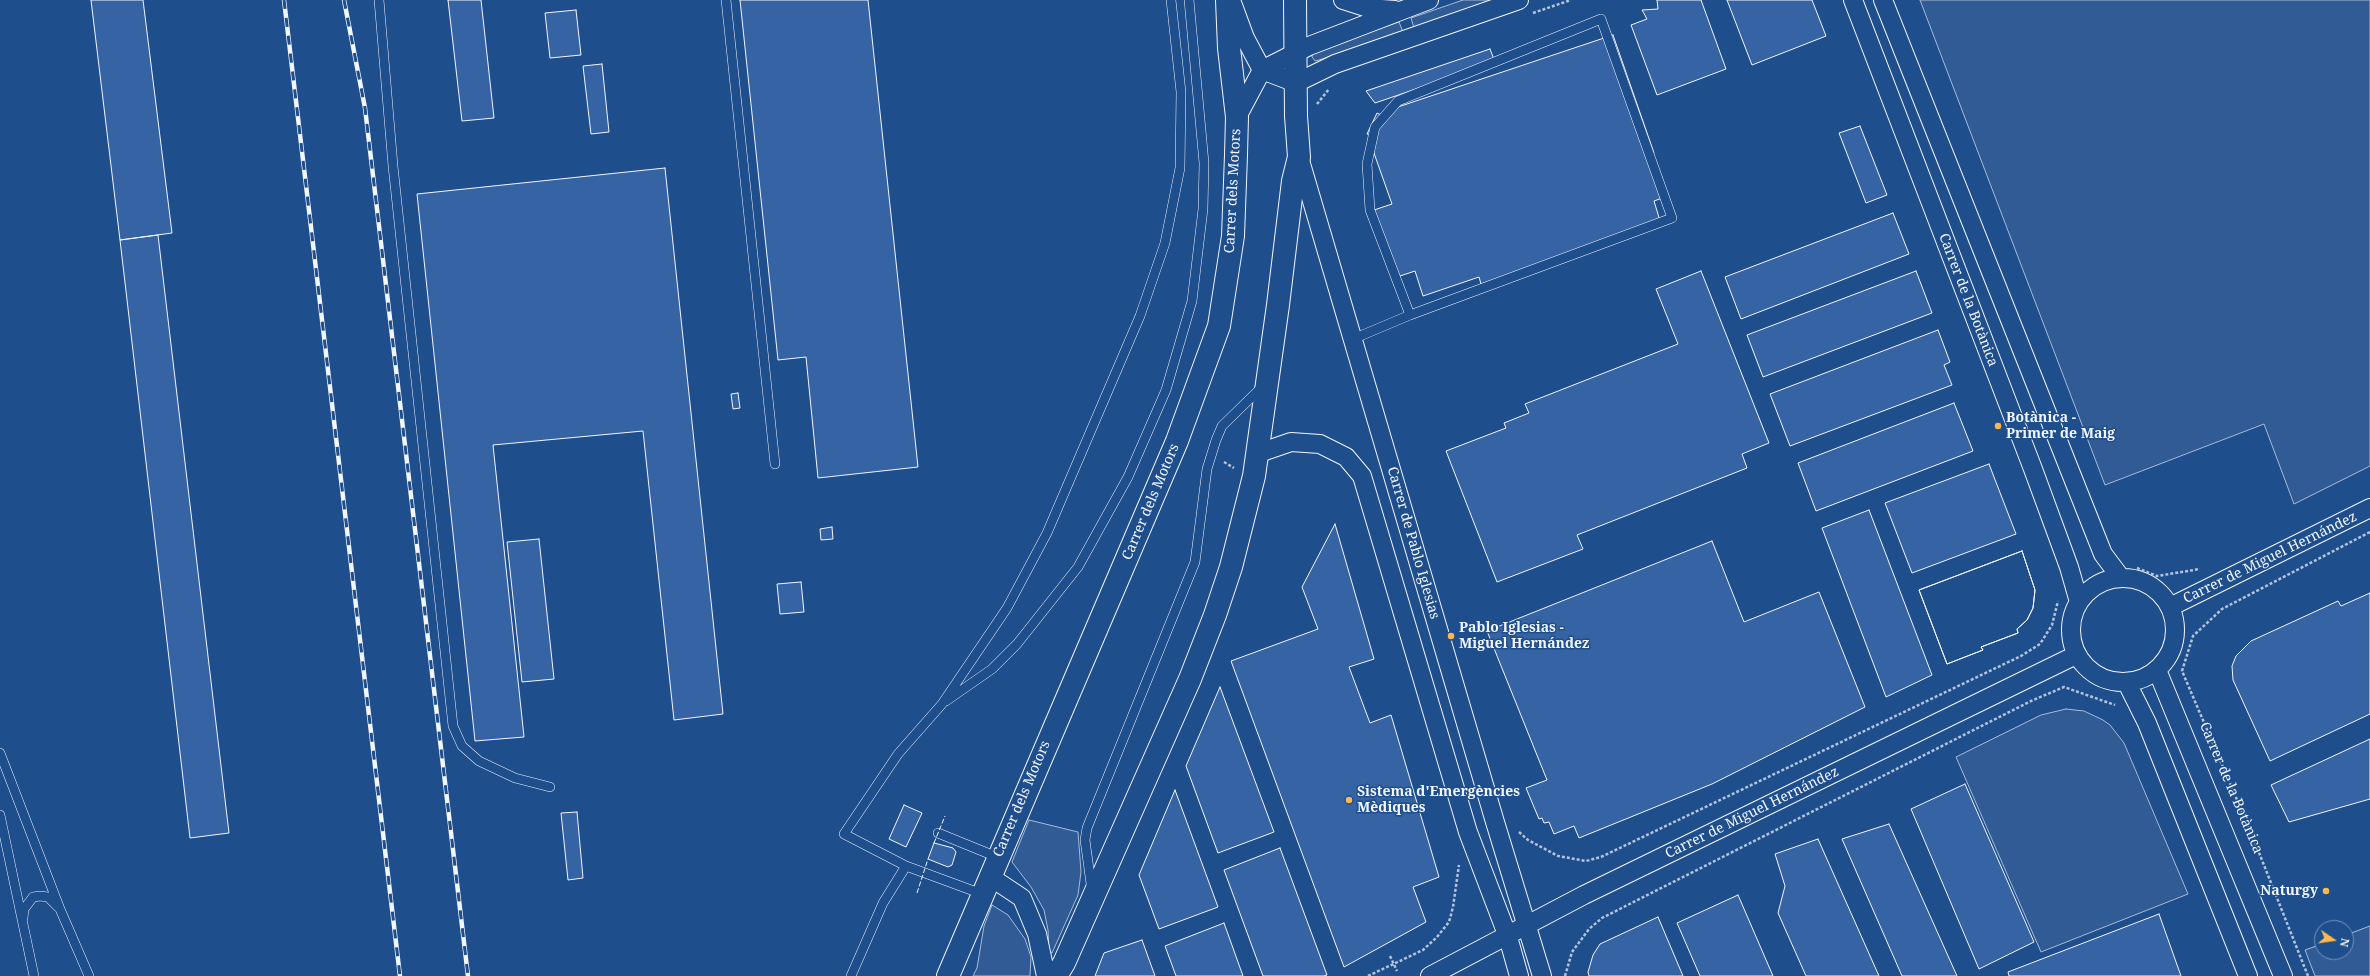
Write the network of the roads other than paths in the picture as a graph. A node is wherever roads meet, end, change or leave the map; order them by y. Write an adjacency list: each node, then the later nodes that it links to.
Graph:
1 (379, 0): 33 (lane)
2 (726, 0): 23 (lane)
3 (1171, 0): 31 (lane)
4 (1189, 0): 31 (lane)
5 (1227, 0): 17 (street, Carrer dels Motors)
6 (1231, 0): 15 (street)
7 (1295, 0): 14 (street)
8 (1343, 0): 13 (street)
9 (1429, 0): 13 (street)
10 (1519, 0): 16 (street)
11 (1853, 0): 26 (street, Carrer de la Botànica)
12 (1883, 0): 25 (street)
13 (1400, 10): 14 (street)
14 (1296, 52): 15 (street); 16 (street)
15 (1262, 70): 16 (street); 17 (street)
16 (1296, 82): 18 (street)
17 (1237, 117): 37 (street, Carrer dels Motors)
18 (1299, 156): 20 (street, Carrer de Pablo Iglesias); 21 (street)
19 (1410, 315): 19 (lane); 20 (lane)
20 (1353, 339): 41 (street, Carrer de Pablo Iglesias)
21 (1266, 383): 22 (street); 38 (lane)
22 (1259, 453): 38 (street); 42 (street, Carrer de Pablo Iglesias)
23 (775, 464)
24 (2370, 508): 27 (street, Carrer de Miguel Hernández)
25 (2127, 572): 26 (street); 27 (street)
26 (2079, 602): 28 (street)
27 (2170, 607): 29 (street)
28 (2076, 655): 30 (street); 41 (street, Carrer de Miguel Hernández)
29 (2157, 670): 30 (street); 53 (street, Carrer de la Botànica)
30 (2127, 683): 52 (street)
31 (942, 704): 36 (lane)
32 (0, 753): 39 (lane)
33 (550, 787)
34 (0, 814): 40 (lane)
35 (938, 833): 37 (lane)
36 (906, 866): 37 (lane); 45 (lane)
37 (990, 875): 46 (street, Carrer dels Motors); 47 (street)
38 (1093, 896): 48 (street)
39 (60, 909): 40 (lane); 44 (lane)
40 (22, 922): 43 (lane)
41 (1528, 926): 42 (street, Carrer de Miguel Hernández); 51 (street, Carrer de Pablo Iglesias)
42 (1508, 937): 49 (street, Carrer de Miguel Hernández); 50 (street, Carrer de Pablo Iglesias)
43 (34, 976)
44 (89, 976)
45 (851, 976)
46 (948, 976)
47 (1046, 976)
48 (1056, 976)
49 (1430, 976)
50 (1519, 976)
51 (1542, 976)
52 (2248, 976)
53 (2283, 976)

